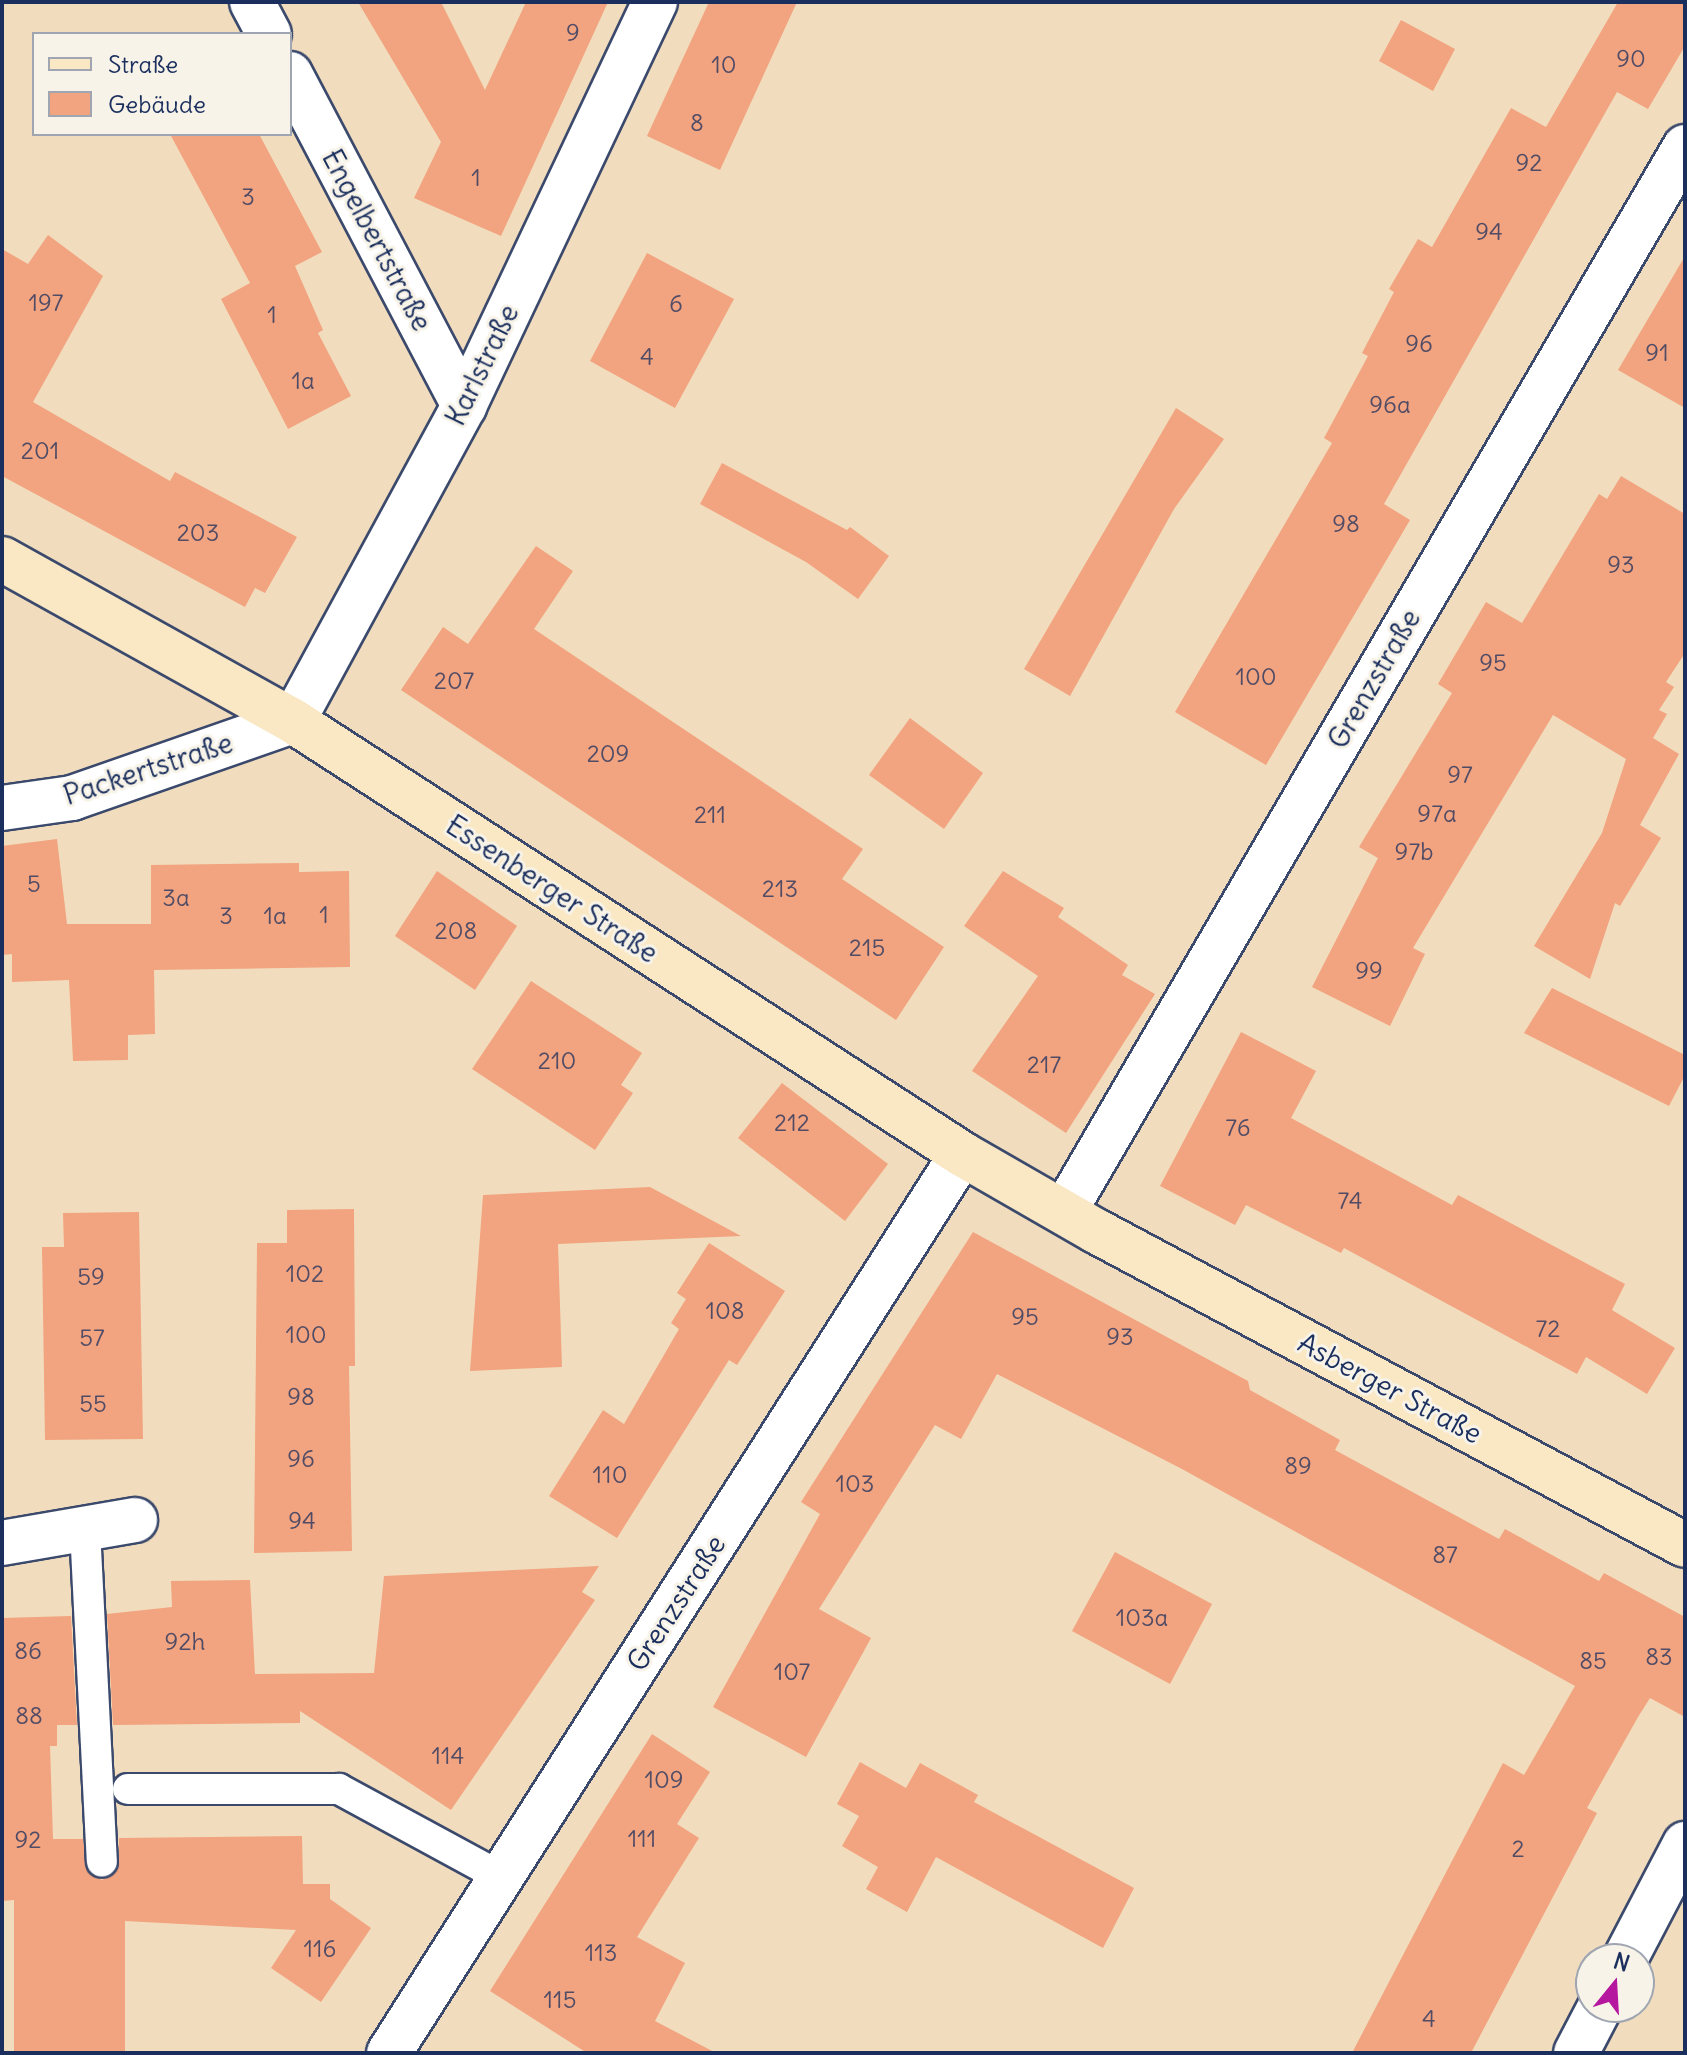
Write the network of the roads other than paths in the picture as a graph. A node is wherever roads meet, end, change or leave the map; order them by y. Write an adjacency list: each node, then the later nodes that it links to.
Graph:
1 (252, 2): 3 (street)
2 (655, 2): 6 (street, Karlstraße)
3 (268, 32)
4 (292, 78): 6 (street, Engelbertstraße)
5 (1685, 147): 11 (street, Grenzstraße)
6 (464, 406): 8 (street, Karlstraße)
7 (2, 559): 8 (street, Essenberger Straße)
8 (293, 721): 9 (street, Packertstraße); 10 (street, Essenberger Straße)
9 (2, 808)
10 (962, 1154): 11 (street, Essenberger Straße); 19 (street, Grenzstraße)
11 (1080, 1222): 15 (street, Asberger Straße)
12 (135, 1520): 13 (street)
13 (85, 1529): 14 (street); 18 (lane)
14 (2, 1543)
15 (1685, 1545)
16 (128, 1789): 19 (lane)
17 (1685, 1844): 20 (street)
18 (102, 1862)
19 (501, 1877): 22 (street, Grenzstraße)
20 (1633, 1943)
21 (1592, 2023): 23 (street)
22 (389, 2053)
23 (1576, 2053)

